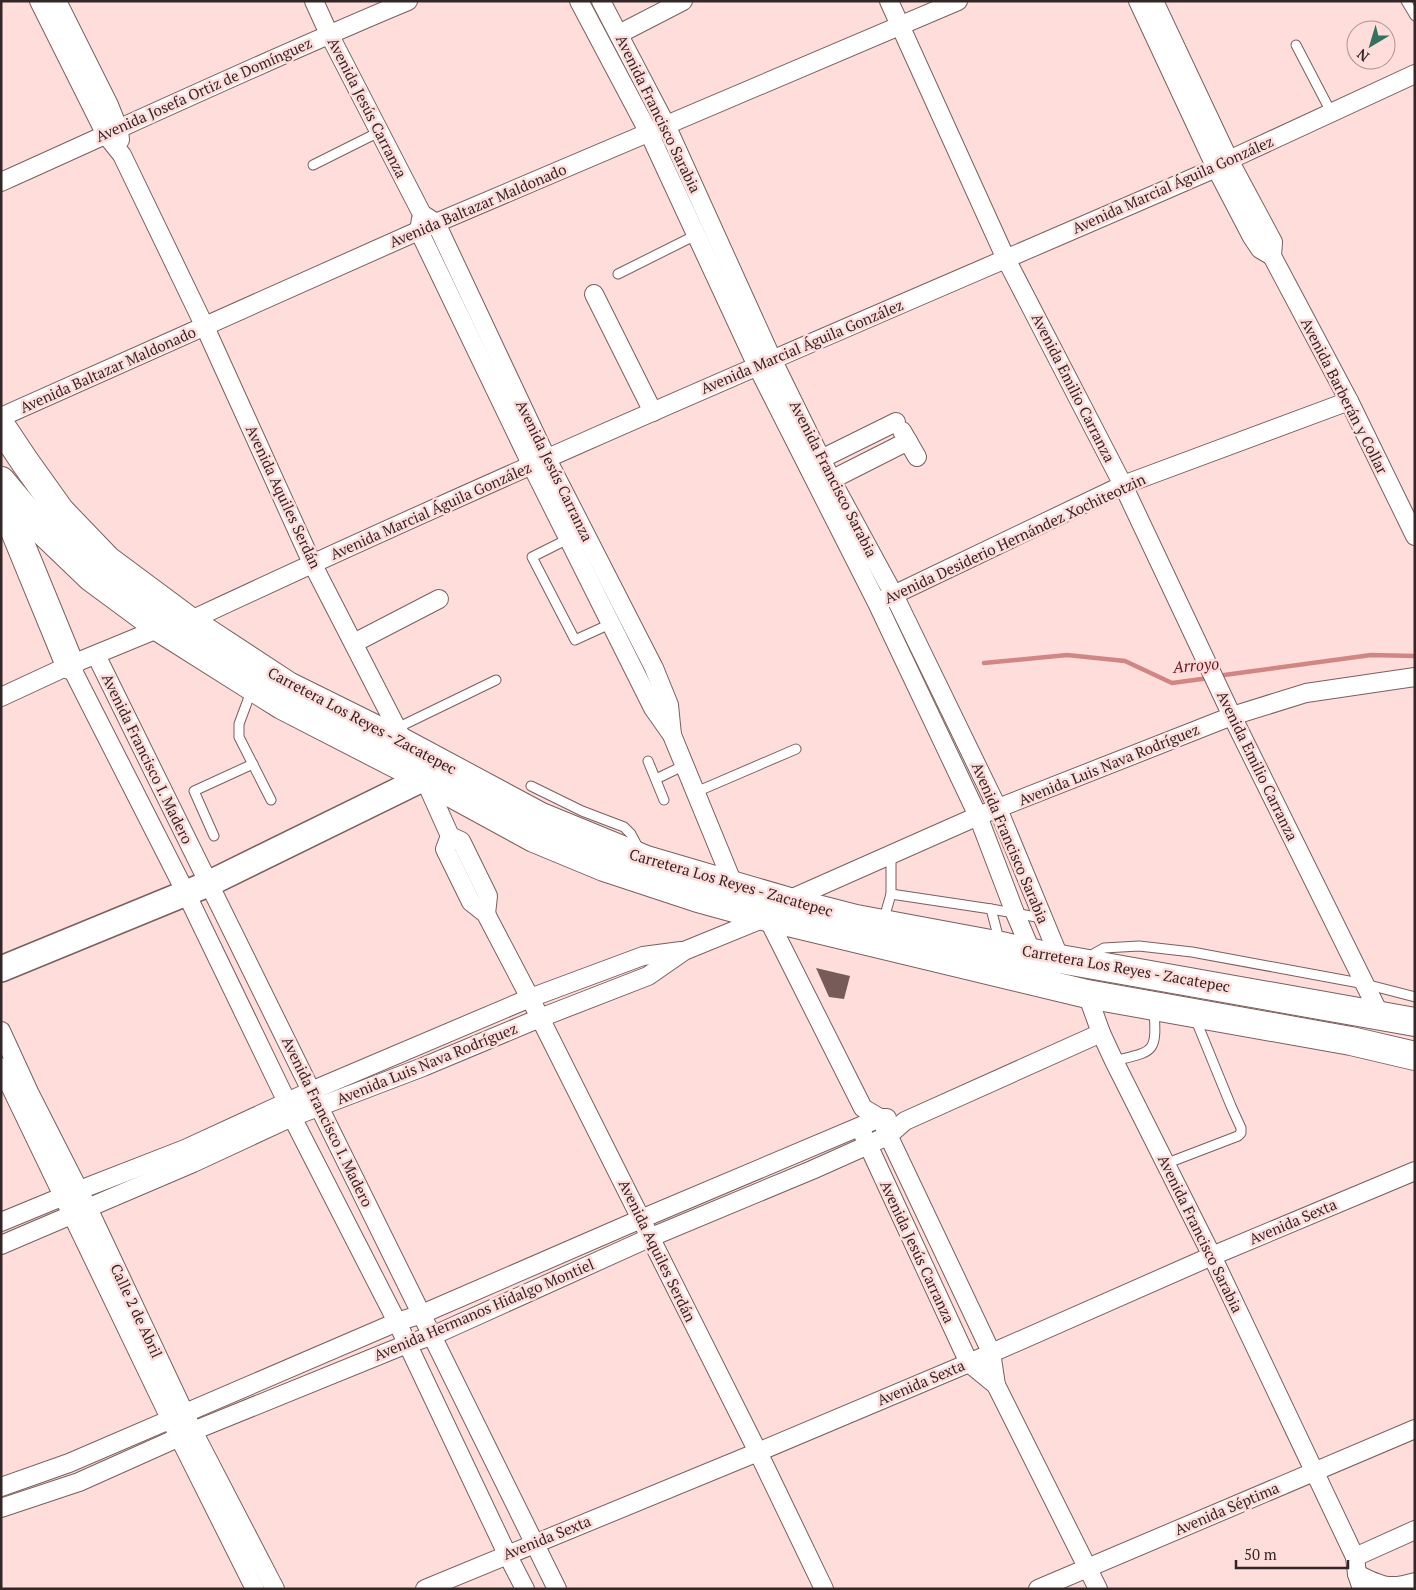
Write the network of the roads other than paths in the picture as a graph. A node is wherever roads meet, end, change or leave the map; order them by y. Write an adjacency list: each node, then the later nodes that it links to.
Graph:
1 (39, 1): 14 (street)
2 (57, 1): 14 (street)
3 (314, 1): 16 (street, Avenida Jesús Carranza)
4 (408, 1): 16 (street, Avenida Josefa Ortiz de Domínguez)
5 (579, 1): 25 (street, Avenida Francisco Sarabia)
6 (601, 1): 17 (street, Avenida Francisco Sarabia)
7 (683, 1): 17 (street)
8 (889, 1): 15 (street, Avenida Emilio Carranza)
9 (958, 1): 15 (street, Avenida Baltazar Maldonado)
10 (1138, 1): 19 (street, Avenida Barberán y Collar)
11 (1154, 1): 19 (street, Avenida Barberán y Collar)
12 (1406, 1): 13 (lane)
13 (1415, 16)
14 (59, 23): 23 (street, Avenida Aquiles Serdán)
15 (901, 25): 22 (street, Avenida Baltazar Maldonado); 31 (street, Avenida Emilio Carranza)
16 (329, 34): 23 (street, Avenida Josefa Ortiz de Domínguez); 24 (street, Avenida Jesús Carranza)
17 (619, 34): 22 (street, Avenida Francisco Sarabia)
18 (1296, 45): 21 (lane)
19 (1166, 46): 26 (street, Avenida Barberán y Collar)
20 (1415, 74): 21 (street, Avenida Marcial Águila González)
21 (1331, 112): 26 (street, Avenida Marcial Águila González)
22 (666, 125): 25 (street, Avenida Baltazar Maldonado); 35 (street, Avenida Francisco Sarabia)
23 (112, 132): 28 (street, Avenida Josefa Ortiz de Domínguez); 34 (street, Avenida Aquiles Serdán)
24 (380, 132): 27 (lane); 29 (street, Avenida Jesús Carranza)
25 (649, 133): 29 (street, Avenida Baltazar Maldonado); 30 (street, Avenida Francisco Sarabia)
26 (1223, 164): 31 (street, Avenida Marcial Águila González); 36 (street, Avenida Barberán y Collar)
27 (313, 165)
28 (1, 182)
29 (425, 223): 34 (street, Avenida Baltazar Maldonado); 43 (street, Avenida Jesús Carranza)
30 (696, 235): 32 (lane); 35 (street, Avenida Francisco Sarabia)
31 (1006, 259): 35 (street, Avenida Marcial Águila González); 46 (street, Avenida Emilio Carranza)
32 (618, 274)
33 (594, 294): 37 (street)
34 (205, 327): 38 (street, Avenida Baltazar Maldonado); 50 (street, Avenida Aquiles Serdán)
35 (765, 363): 37 (street, Avenida Marcial Águila González); 42 (street, Avenida Francisco Sarabia)
36 (1349, 401): 46 (street, Avenida Desiderio Hernández Xochiteotzin); 48 (street, Avenida Barberán y Collar)
37 (653, 412): 43 (street, Avenida Marcial Águila González)
38 (1, 417)
39 (1, 426): 54 (main road, Carretera Los Reyes - Zacatepec)
40 (908, 441): 41 (street); 42 (street); 45 (street)
41 (917, 457)
42 (814, 462): 45 (street, Avenida Francisco Sarabia)
43 (539, 463): 49 (street, Avenida Jesús Carranza); 50 (street, Avenida Marcial Águila González); 65 (street, Avenida Jesús Carranza)
44 (1, 481): 56 (main road, Carretera Los Reyes - Zacatepec)
45 (825, 484): 51 (street, Avenida Francisco Sarabia); 53 (street, Avenida Francisco Sarabia)
46 (1123, 485): 51 (street, Avenida Desiderio Hernández Xochiteotzin); 64 (street, Avenida Emilio Carranza)
47 (1, 497): 59 (main road)
48 (1415, 536)
49 (568, 539): 55 (street, Avenida Jesús Carranza); 55 (lane)
50 (312, 563): 54 (street, Avenida Marcial Águila González); 57 (street, Avenida Aquiles Serdán)
51 (894, 595): 53 (street, Avenida Desiderio Hernández Xochiteotzin); 79 (street, Avenida Francisco Sarabia)
52 (439, 599): 57 (street)
53 (877, 603): 80 (street, Avenida Francisco Sarabia)
54 (189, 621): 66 (main road, Carretera Los Reyes - Zacatepec)
55 (610, 624): 65 (street, Avenida Jesús Carranza)
56 (160, 628): 58 (street); 62 (main road, Carretera Los Reyes - Zacatepec)
57 (354, 643): 66 (street, Avenida Aquiles Serdán)
58 (96, 656): 59 (street); 73 (street, Avenida Francisco I. Madero)
59 (70, 665): 63 (street); 75 (street, Avenida Francisco I. Madero)
60 (1415, 677): 64 (street, Avenida Luis Nava Rodríguez)
61 (496, 680): 66 (lane)
62 (253, 687): 69 (lane); 71 (main road, Carretera Los Reyes - Zacatepec)
63 (1, 697)
64 (1232, 716): 79 (street, Avenida Luis Nava Rodríguez); 97 (street, Avenida Emilio Carranza)
65 (672, 735): 70 (street, Avenida Jesús Carranza)
66 (401, 736): 71 (street, Avenida Aquiles Serdán); 83 (main road, Carretera Los Reyes - Zacatepec)
67 (796, 749): 76 (lane)
68 (648, 761): 72 (lane)
69 (253, 764): 77 (lane); 81 (lane)
70 (684, 765): 72 (lane); 76 (street, Avenida Jesús Carranza)
71 (424, 778): 85 (main road); 87 (main road, Carretera Los Reyes - Zacatepec); 100 (street, Avenida Aquiles Serdán)
72 (656, 779): 78 (lane)
73 (157, 780): 75 (street); 85 (street, Avenida Francisco I. Madero)
74 (531, 786): 83 (lane)
75 (134, 791): 85 (street, Avenida Francisco I. Madero)
76 (696, 792): 84 (street, Avenida Jesús Carranza)
77 (271, 800)
78 (664, 800)
79 (998, 809): 80 (street, Avenida Luis Nava Rodríguez); 90 (street, Avenida Francisco Sarabia)
80 (978, 816): 82 (street, Avenida Luis Nava Rodríguez); 89 (street, Avenida Francisco Sarabia)
81 (214, 836)
82 (890, 855): 86 (lane); 87 (street, Avenida Luis Nava Rodríguez)
83 (646, 860): 84 (main road, Carretera Los Reyes - Zacatepec)
84 (734, 886): 87 (main road, Carretera Los Reyes - Zacatepec)
85 (197, 889): 96 (main road); 101 (street, Avenida Francisco I. Madero); 105 (street, Avenida Francisco I. Madero)
86 (891, 894): 88 (lane); 91 (lane)
87 (776, 909): 91 (main road, Carretera Los Reyes - Zacatepec); 93 (street, Avenida Luis Nava Rodríguez); 98 (main road, Carretera Los Reyes - Zacatepec); 118 (street)
88 (991, 909): 89 (lane); 92 (lane)
89 (1015, 913): 90 (lane); 94 (street, Avenida Francisco Sarabia)
90 (1042, 918): 95 (street, Avenida Francisco Sarabia)
91 (882, 924): 92 (main road, Carretera Los Reyes - Zacatepec)
92 (1001, 946): 94 (main road, Carretera Los Reyes - Zacatepec)
93 (684, 951): 100 (street, Avenida Luis Nava Rodríguez); 106 (street, Avenida Luis Nava Rodríguez)
94 (1032, 953): 95 (main road, Carretera Los Reyes - Zacatepec)
95 (1070, 960): 97 (lane); 104 (main road, Carretera Los Reyes - Zacatepec)
96 (1, 969)
97 (1365, 984): 99 (lane); 104 (street, Avenida Emilio Carranza)
98 (1087, 994): 102 (main road, Carretera Los Reyes - Zacatepec); 109 (street, Avenida Francisco Sarabia)
99 (1415, 997)
100 (530, 998): 106 (street, Avenida Aquiles Serdán); 110 (street, Avenida Luis Nava Rodríguez)
101 (268, 1004): 105 (street); 115 (street, Avenida Francisco I. Madero)
102 (1154, 1005): 103 (main road, Carretera Los Reyes - Zacatepec); 112 (lane)
103 (1193, 1012): 111 (main road, Carretera Los Reyes - Zacatepec); 127 (lane)
104 (1380, 1015): 107 (main road, Carretera Los Reyes - Zacatepec)
105 (245, 1016): 119 (street, Avenida Francisco I. Madero)
106 (540, 1018): 114 (street, Avenida Luis Nava Rodríguez); 136 (street, Avenida Aquiles Serdán)
107 (1415, 1022)
108 (1, 1031): 116 (street, Calle 2 de Abril)
109 (1101, 1033): 112 (street, Avenida Francisco Sarabia); 121 (street, Avenida Hermanos Hidalgo Montiel)
110 (414, 1046): 114 (street); 115 (street, Avenida Luis Nava Rodríguez)
111 (1415, 1056)
112 (1114, 1061): 127 (street, Avenida Francisco Sarabia)
113 (1, 1067): 116 (street, Calle 2 de Abril)
114 (424, 1067): 117 (street, Avenida Luis Nava Rodríguez)
115 (311, 1091): 117 (street, Avenida Francisco I. Madero); 119 (street, Avenida Luis Nava Rodríguez)
116 (22, 1094): 131 (street, Calle 2 de Abril)
117 (319, 1107): 119 (street, Avenida Luis Nava Rodríguez); 133 (street, Avenida Francisco I. Madero)
118 (863, 1108): 120 (street); 122 (street)
119 (289, 1110): 126 (street, Avenida Luis Nava Rodríguez); 135 (street, Avenida Francisco I. Madero)
120 (880, 1118): 121 (street); 122 (street, Avenida Hermanos Hidalgo Montiel); 123 (street, Avenida Jesús Carranza)
121 (905, 1121): 123 (street, Avenida Hermanos Hidalgo Montiel)
122 (860, 1127): 124 (street, Avenida Jesús Carranza); 125 (street, Avenida Hermanos Hidalgo Montiel)
123 (888, 1135): 124 (street, Avenida Hermanos Hidalgo Montiel); 149 (street, Avenida Jesús Carranza)
124 (868, 1145): 128 (street, Avenida Hermanos Hidalgo Montiel); 150 (street, Avenida Jesús Carranza)
125 (804, 1151): 128 (street); 129 (street, Avenida Hermanos Hidalgo Montiel)
126 (189, 1156): 131 (street, Avenida Luis Nava Rodríguez); 134 (street, Avenida Luis Nava Rodríguez)
127 (1165, 1164): 141 (street, Avenida Francisco Sarabia)
128 (812, 1170): 132 (street, Avenida Hermanos Hidalgo Montiel)
129 (746, 1175): 132 (street); 136 (street, Avenida Hermanos Hidalgo Montiel)
130 (1413, 1176): 141 (street, Avenida Sexta)
131 (71, 1193): 134 (street, Calle 2 de Abril); 137 (street, Avenida Luis Nava Rodríguez)
132 (753, 1195): 138 (street, Avenida Hermanos Hidalgo Montiel)
133 (368, 1205): 135 (street); 145 (street, Avenida Francisco I. Madero)
134 (80, 1211): 139 (street, Avenida Luis Nava Rodríguez); 154 (street, Calle 2 de Abril)
135 (342, 1216): 146 (street, Avenida Francisco I. Madero)
136 (641, 1219): 138 (street, Avenida Aquiles Serdán); 140 (street, Avenida Hermanos Hidalgo Montiel)
137 (1, 1222)
138 (649, 1238): 142 (street, Avenida Hermanos Hidalgo Montiel); 159 (street, Avenida Aquiles Serdán)
139 (1, 1245)
140 (573, 1248): 142 (street); 143 (street, Avenida Hermanos Hidalgo Montiel)
141 (1212, 1256): 149 (street, Avenida Sexta); 161 (street, Avenida Francisco Sarabia)
142 (583, 1269): 144 (street, Avenida Hermanos Hidalgo Montiel)
143 (523, 1270): 144 (street); 145 (street, Avenida Hermanos Hidalgo Montiel)
144 (534, 1290): 147 (street, Avenida Hermanos Hidalgo Montiel)
145 (422, 1314): 146 (street, Avenida Hermanos Hidalgo Montiel); 147 (street, Avenida Francisco I. Madero)
146 (396, 1322): 148 (street, Avenida Francisco I. Madero); 151 (street, Avenida Hermanos Hidalgo Montiel)
147 (432, 1336): 148 (street, Avenida Hermanos Hidalgo Montiel); 157 (street, Avenida Francisco I. Madero)
148 (407, 1344): 152 (street, Avenida Hermanos Hidalgo Montiel); 158 (street, Avenida Francisco I. Madero)
149 (991, 1352): 150 (street, Avenida Sexta); 153 (street, Avenida Jesús Carranza)
150 (968, 1362): 153 (street, Avenida Jesús Carranza); 159 (street, Avenida Sexta)
151 (297, 1365): 152 (street); 154 (street, Avenida Hermanos Hidalgo Montiel)
152 (307, 1384): 156 (street, Avenida Hermanos Hidalgo Montiel)
153 (996, 1384): 170 (street, Avenida Jesús Carranza)
154 (177, 1416): 156 (street, Calle 2 de Abril); 160 (street, Avenida Hermanos Hidalgo Montiel)
155 (1415, 1429): 161 (street, Avenida Séptima)
156 (186, 1434): 162 (street, Avenida Hermanos Hidalgo Montiel); 166 (street, Calle 2 de Abril); 167 (street, Calle 2 de Abril)
157 (483, 1439): 158 (street); 168 (street, Avenida Francisco I. Madero)
158 (458, 1452): 169 (street, Avenida Francisco I. Madero)
159 (758, 1452): 168 (street, Avenida Sexta); 178 (street, Avenida Aquiles Serdán)
160 (69, 1462): 162 (street); 163 (street, Avenida Hermanos Hidalgo Montiel)
161 (1315, 1472): 170 (street, Avenida Séptima); 171 (street, Avenida Francisco Sarabia)
162 (79, 1482): 164 (street, Avenida Hermanos Hidalgo Montiel)
163 (1, 1487)
164 (1, 1508)
165 (1415, 1530): 171 (street)
166 (246, 1533): 167 (street); 174 (street, Calle 2 de Abril)
167 (230, 1540): 173 (street, Calle 2 de Abril)
168 (534, 1543): 169 (street, Avenida Sexta); 177 (street, Avenida Francisco I. Madero)
169 (507, 1554): 175 (street, Avenida Sexta); 176 (street, Avenida Francisco I. Madero)
170 (1088, 1568): 179 (street, Avenida Séptima); 180 (street, Avenida Jesús Carranza)
171 (1358, 1573): 172 (street)
172 (1415, 1582)
173 (255, 1589)
174 (275, 1589)
175 (425, 1589)
176 (525, 1589)
177 (557, 1589)
178 (824, 1589)
179 (1038, 1589)
180 (1098, 1589)

